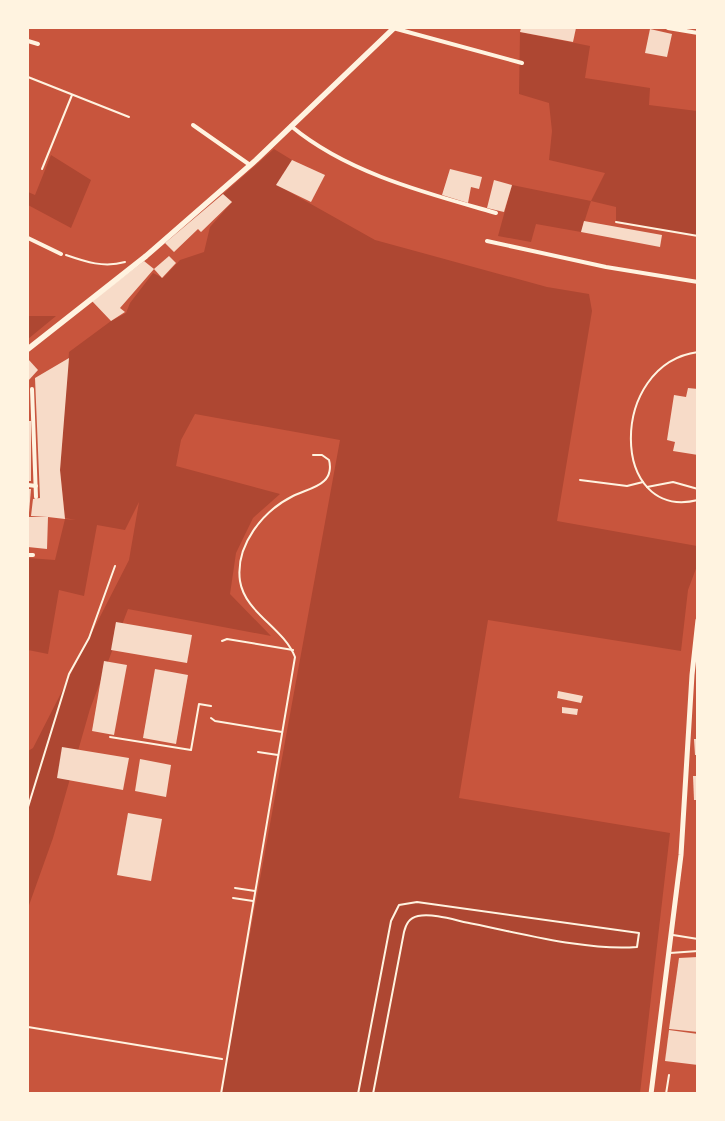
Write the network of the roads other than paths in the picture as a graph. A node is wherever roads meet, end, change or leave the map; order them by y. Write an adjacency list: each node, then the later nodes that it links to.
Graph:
1 (393, 28): 6 (street); 11 (main road)
2 (668, 28): 3 (street)
3 (698, 34)
4 (28, 40): 5 (street)
5 (38, 44)
6 (522, 64)
7 (28, 77): 8 (lane)
8 (72, 95): 9 (lane); 13 (lane)
9 (129, 117)
10 (193, 125): 12 (street)
11 (291, 126): 12 (main road); 14 (street)
12 (250, 165): 21 (main road)
13 (42, 169)
14 (496, 213)
15 (616, 222): 16 (lane)
16 (698, 236)
17 (28, 238): 19 (street)
18 (487, 241): 20 (street)
19 (62, 254)
20 (698, 282)
21 (28, 349)
22 (698, 352): 26 (lane)
23 (32, 389): 28 (street)
24 (313, 455): 37 (lane)
25 (580, 480): 26 (lane)
26 (643, 482): 29 (lane)
27 (28, 486): 28 (street)
28 (36, 486): 31 (street)
29 (647, 487): 30 (lane); 32 (lane)
30 (698, 489)
31 (36, 497)
32 (698, 500)
33 (28, 555): 34 (street)
34 (33, 555)
35 (698, 620): 38 (street)
36 (222, 641): 37 (lane)
37 (293, 650): 41 (lane)
38 (695, 665): 39 (street)
39 (694, 675): 48 (street)
40 (211, 718): 41 (lane)
41 (282, 732): 43 (lane)
42 (258, 752): 43 (lane)
43 (278, 755): 45 (lane)
44 (235, 888): 45 (lane)
45 (255, 892): 47 (lane)
46 (233, 898): 47 (lane)
47 (253, 901): 53 (lane)
48 (670, 935): 49 (lane); 51 (street)
49 (698, 939)
50 (698, 951): 51 (lane)
51 (668, 953): 56 (street)
52 (669, 1075): 57 (lane)
53 (221, 1094)
54 (358, 1094): 55 (lane)
55 (373, 1094)
56 (651, 1094)
57 (665, 1094)

